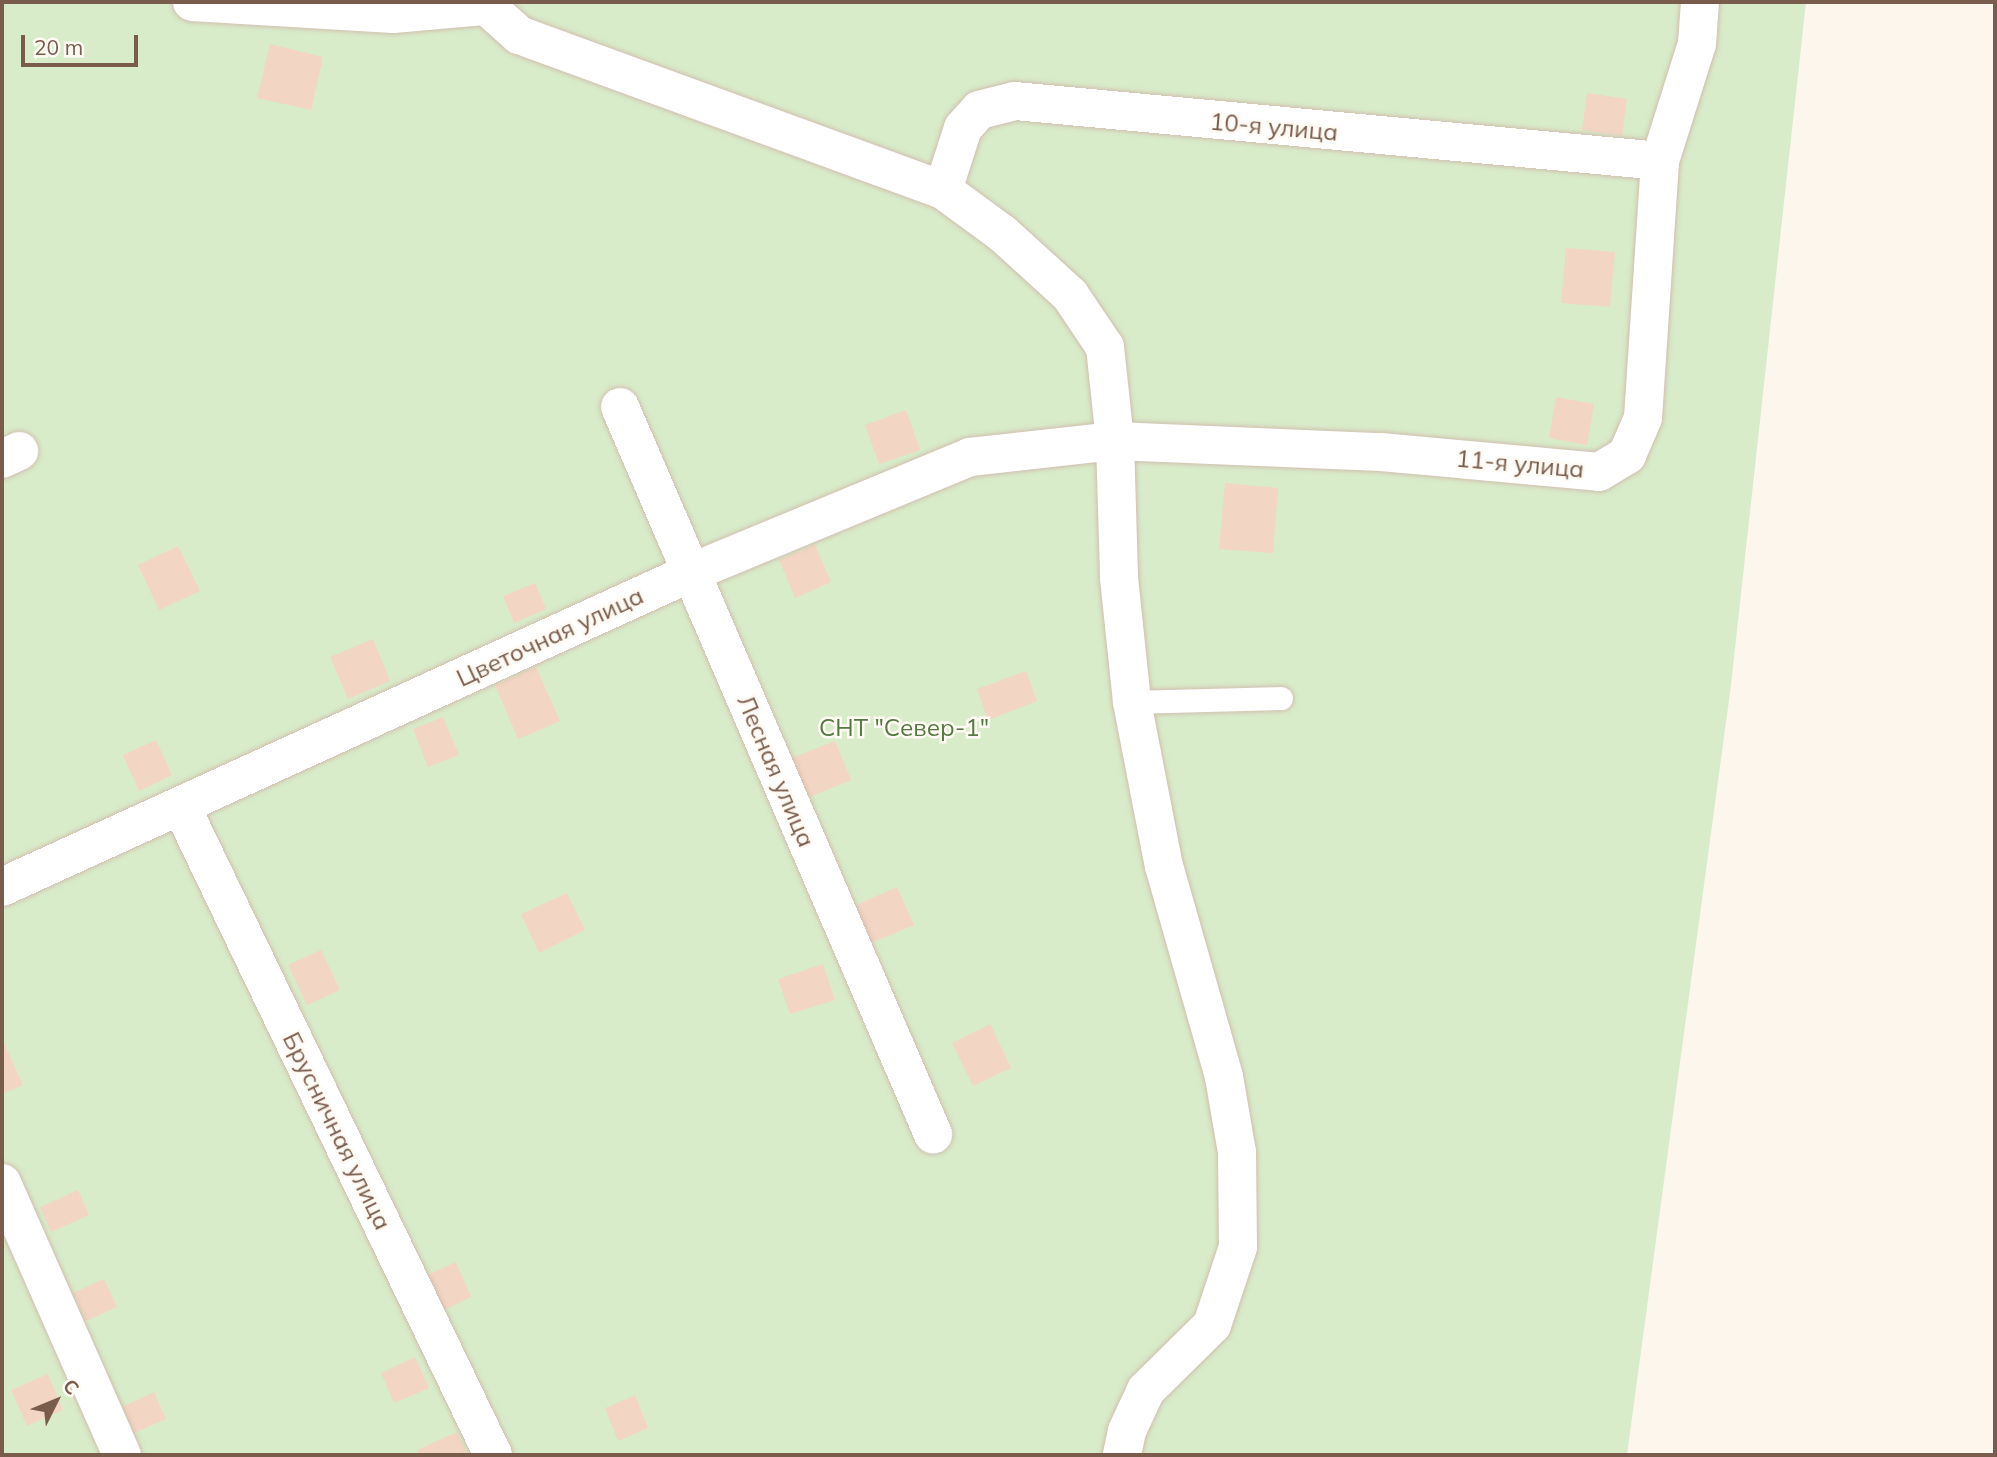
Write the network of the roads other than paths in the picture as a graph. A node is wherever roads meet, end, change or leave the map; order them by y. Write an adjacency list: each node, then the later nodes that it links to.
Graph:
1 (192, 2): 3 (street)
2 (1700, 2): 4 (street, 11-я улица)
3 (483, 4): 5 (street)
4 (1660, 161): 5 (street, 10-я улица); 7 (street, 11-я улица)
5 (943, 190): 7 (street)
6 (620, 407): 8 (street, Лесная улица)
7 (1115, 441): 8 (street, Цветочная улица); 10 (street)
8 (690, 573): 11 (street, Цветочная улица); 13 (street, Лесная улица)
9 (1281, 698): 10 (lane)
10 (1132, 702): 17 (street)
11 (181, 806): 12 (street, Цветочная улица); 16 (street, Брусничная улица)
12 (2, 887)
13 (933, 1134)
14 (2, 1183): 15 (street)
15 (122, 1455)
16 (493, 1455)
17 (1122, 1455)

